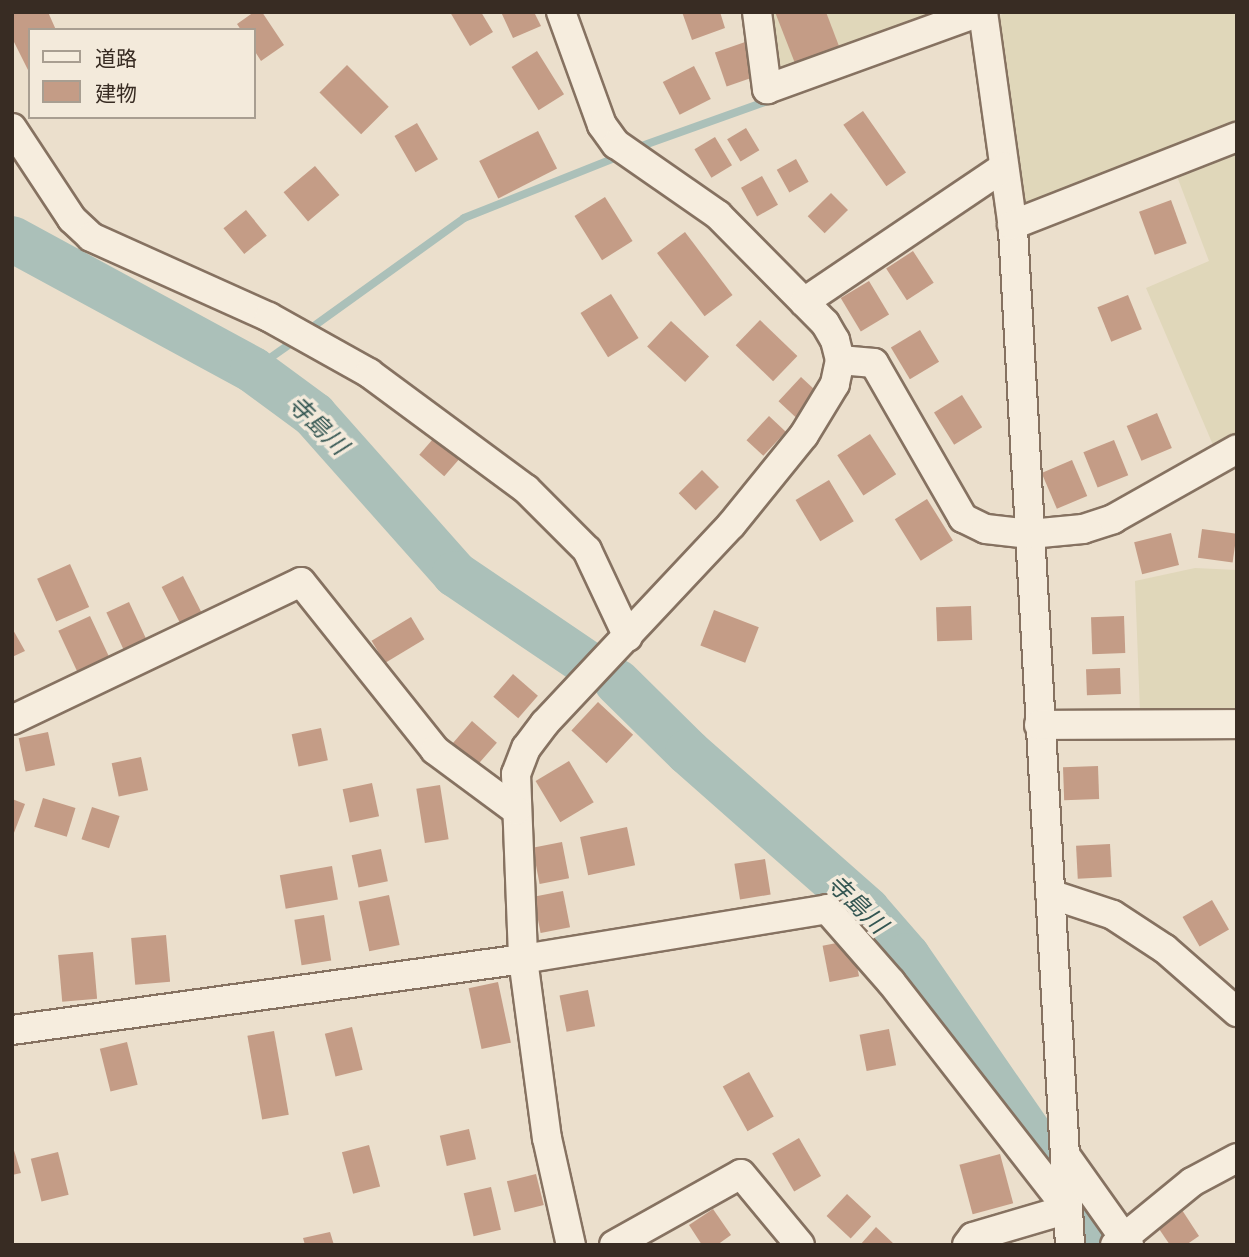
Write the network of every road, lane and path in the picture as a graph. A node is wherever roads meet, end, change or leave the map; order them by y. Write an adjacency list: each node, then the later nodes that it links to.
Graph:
1 (561, 12): 8 (street)
2 (757, 12): 3 (street)
3 (981, 12): 6 (street)
4 (12, 128): 12 (street)
5 (1237, 137): 7 (street)
6 (1004, 167): 7 (street); 8 (street)
7 (1012, 225): 11 (street)
8 (804, 302): 9 (street)
9 (840, 360): 11 (street); 12 (street)
10 (1237, 449): 11 (street)
11 (1030, 534): 15 (street)
12 (628, 637): 16 (street)
13 (12, 720): 16 (street)
14 (1237, 724): 15 (street)
15 (1039, 725): 17 (street)
16 (516, 810): 18 (street)
17 (1050, 894): 19 (street); 21 (street)
18 (523, 959): 20 (street); 23 (street); 25 (street)
19 (1237, 1012)
20 (12, 1030)
21 (1066, 1156): 23 (street); 24 (street)
22 (1237, 1158): 24 (street)
23 (1068, 1209): 28 (street); 29 (street)
24 (1123, 1242)
25 (563, 1243)
26 (614, 1245): 27 (street)
27 (800, 1245)
28 (967, 1245)
29 (1070, 1245)

